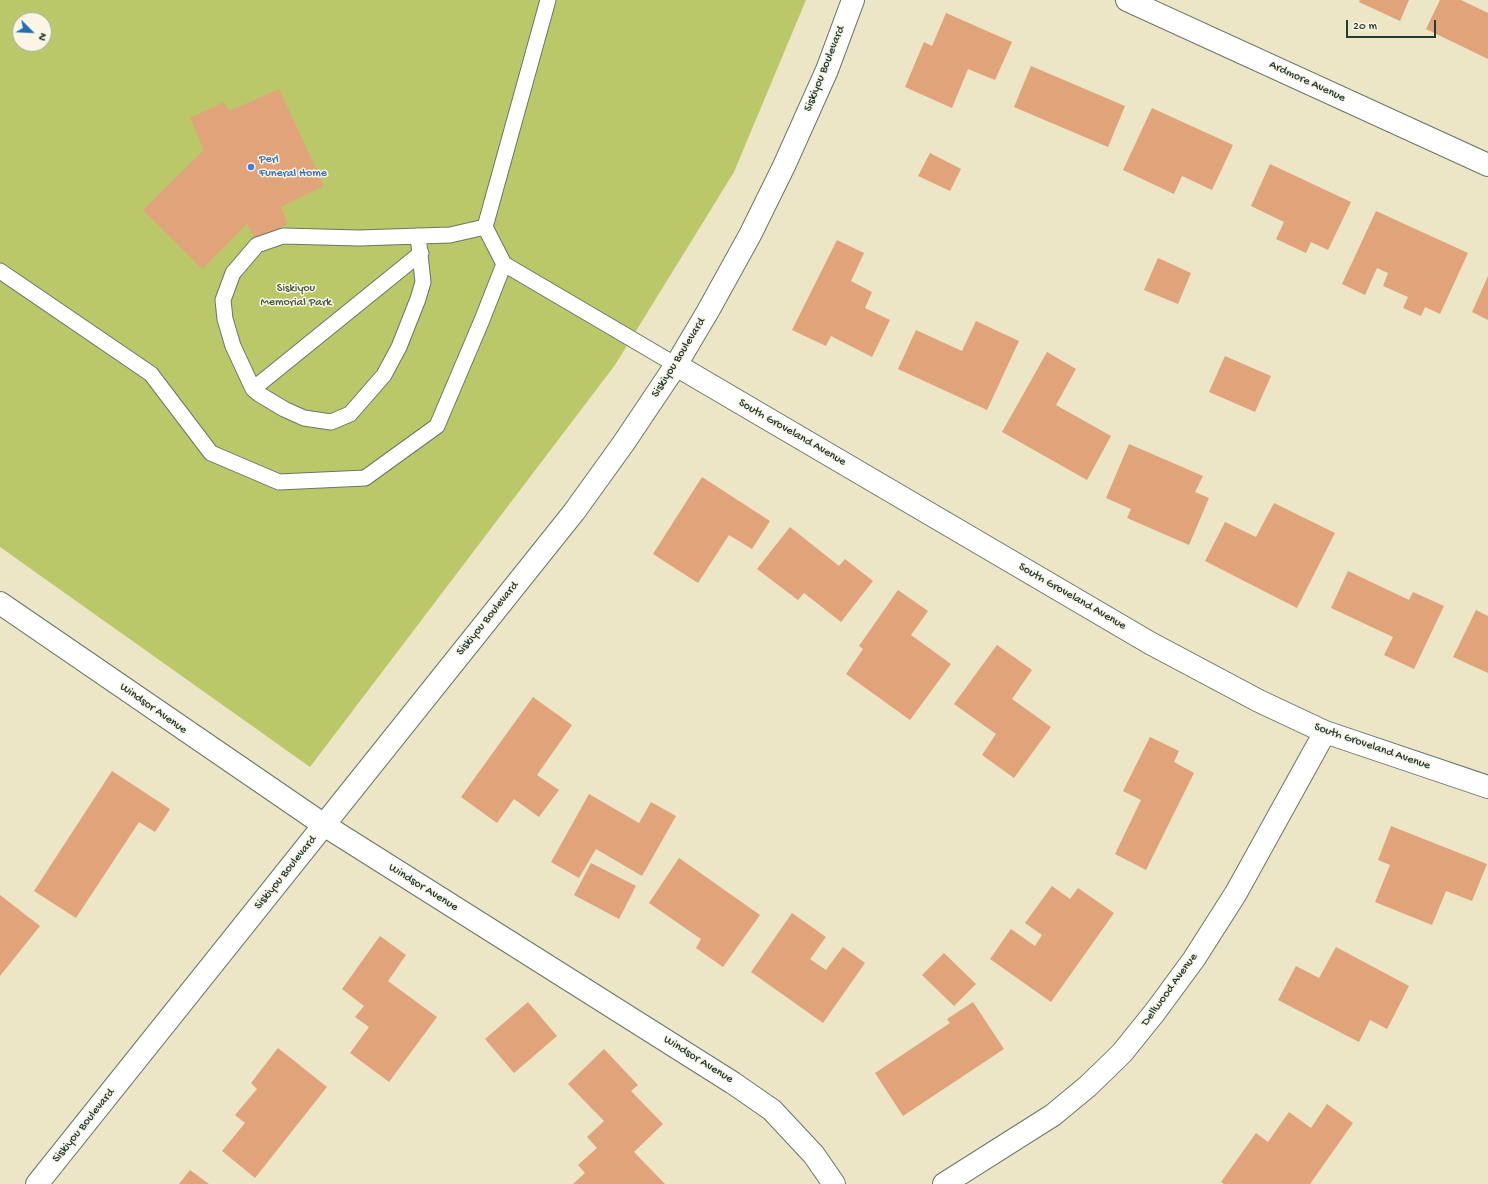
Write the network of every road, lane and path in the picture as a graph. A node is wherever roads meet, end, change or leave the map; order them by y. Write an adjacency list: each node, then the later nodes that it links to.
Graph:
1 (548, 0): 5 (lane)
2 (853, 0): 10 (street, Siskiyou Boulevard)
3 (1127, 0): 4 (street, Ardmore Avenue)
4 (1488, 165)
5 (485, 227): 6 (lane); 8 (lane)
6 (418, 236): 7 (lane); 11 (lane)
7 (421, 253): 11 (lane); 11 (lane)
8 (504, 264): 9 (lane); 10 (lane)
9 (0, 271)
10 (676, 365): 13 (street, South Groveland Avenue); 15 (street, Siskiyou Boulevard)
11 (253, 388)
12 (0, 603): 15 (street, Windsor Avenue)
13 (1325, 732): 14 (street, South Groveland Avenue); 18 (street, Dellwood Avenue)
14 (1488, 787)
15 (324, 825): 16 (street, Siskiyou Boulevard); 17 (street, Windsor Avenue)
16 (38, 1184)
17 (834, 1184)
18 (944, 1184)

